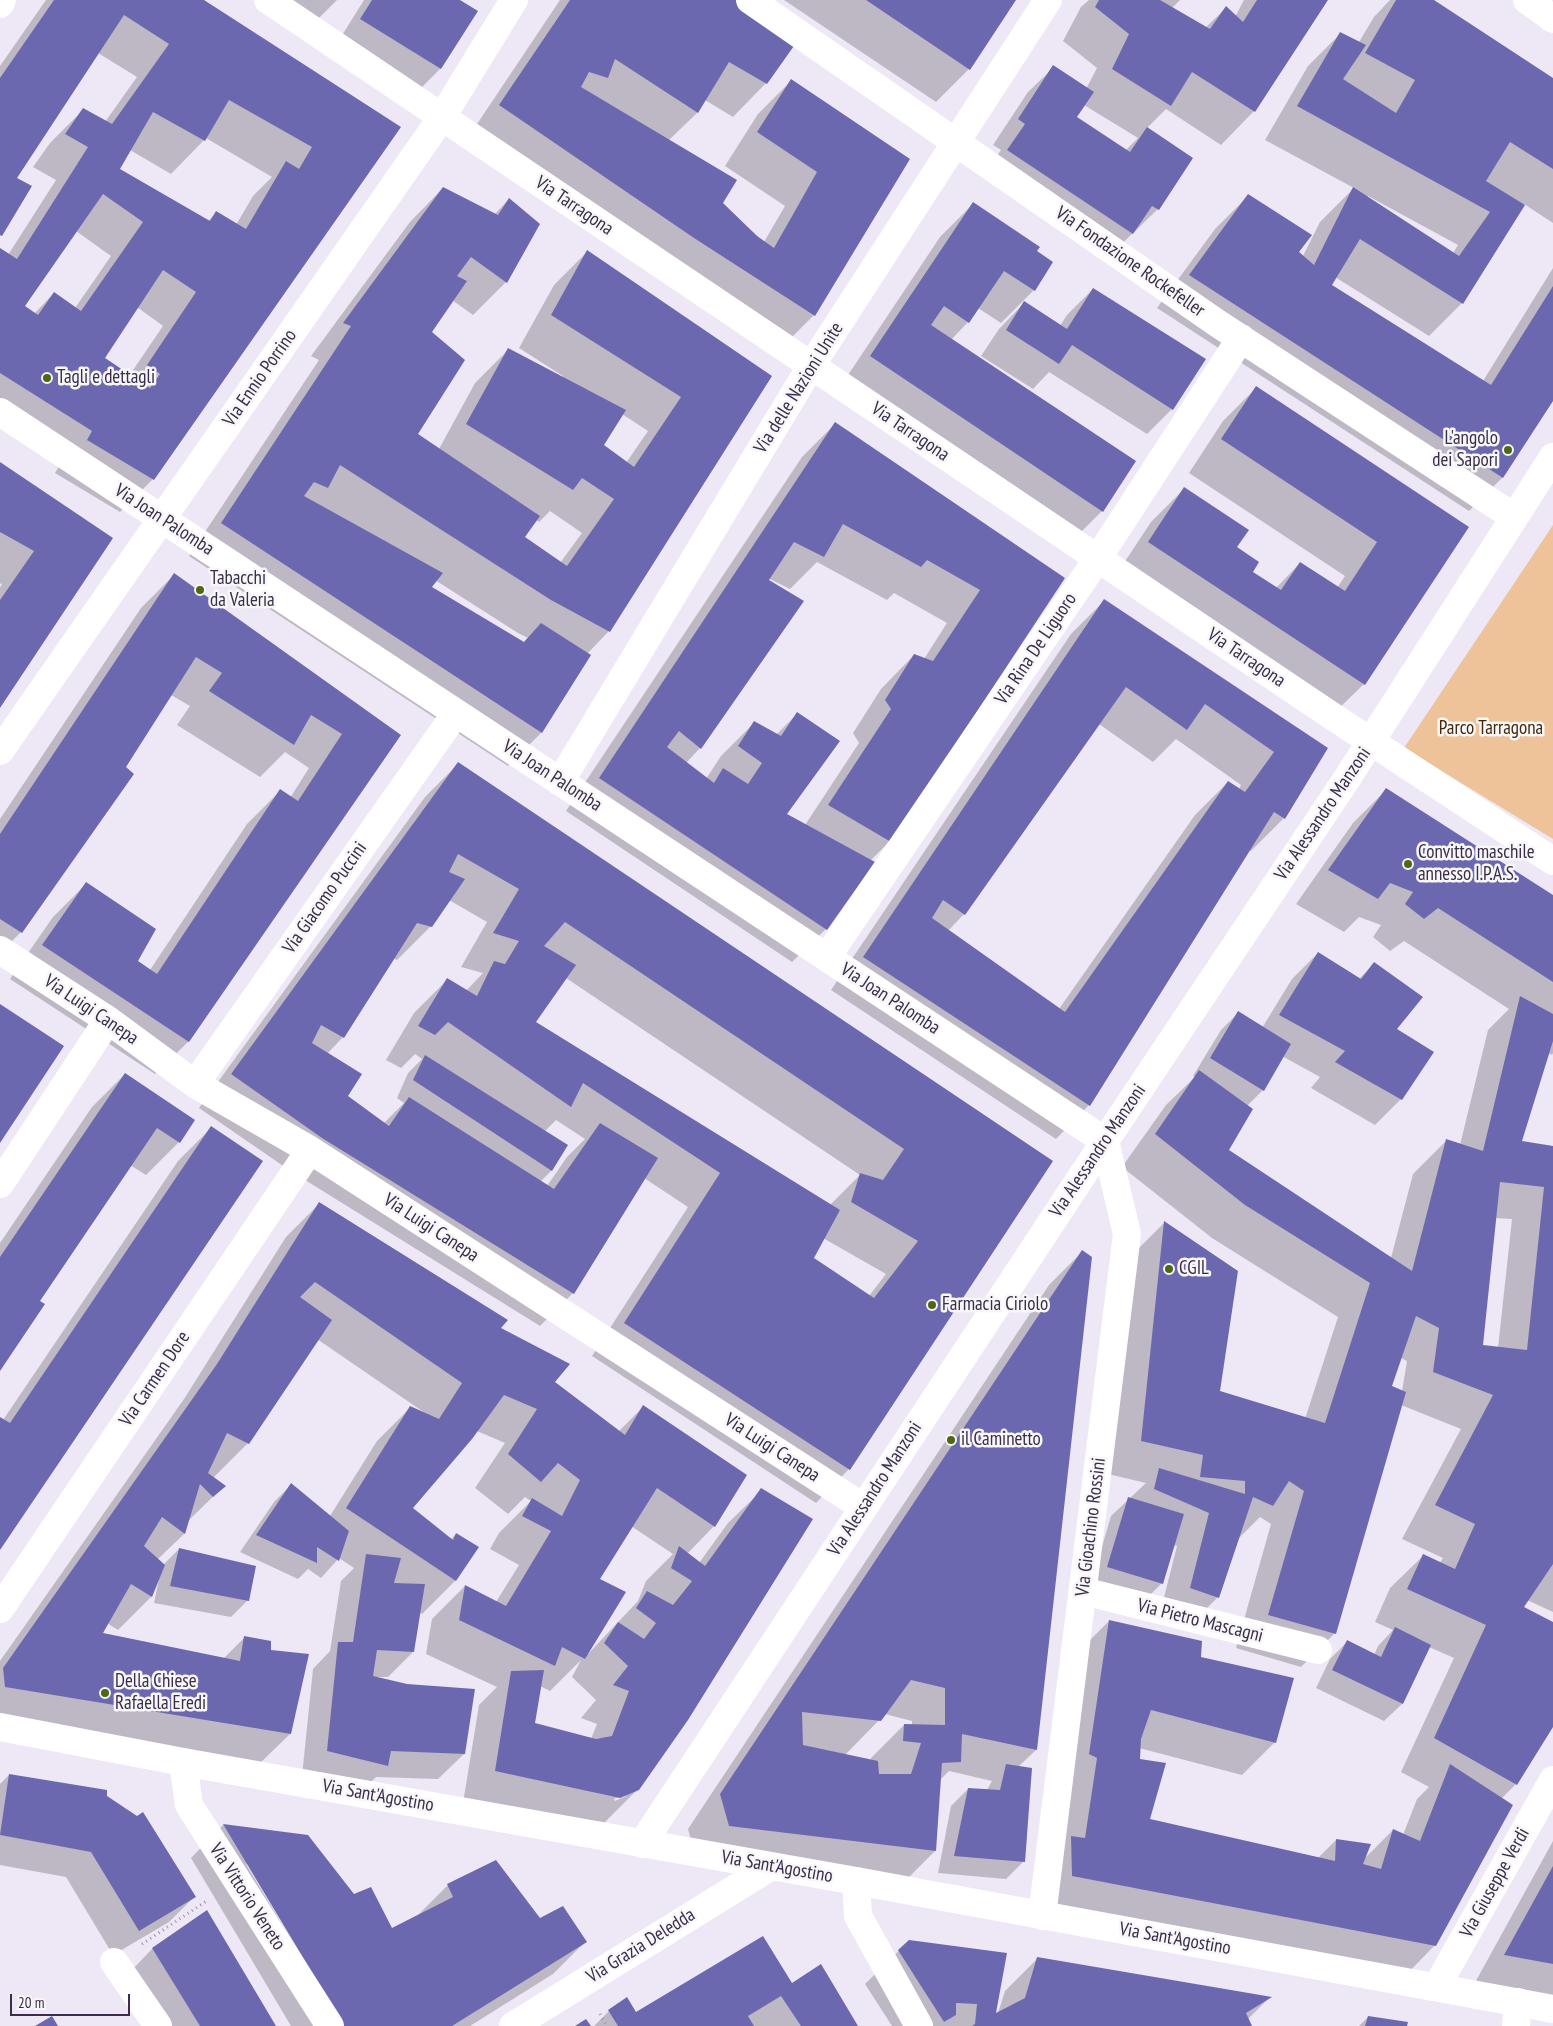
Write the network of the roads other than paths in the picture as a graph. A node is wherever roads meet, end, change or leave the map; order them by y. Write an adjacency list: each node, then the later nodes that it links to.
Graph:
1 (2, 0): 7 (street)
2 (268, 0): 9 (street, Via Tarragona)
3 (514, 0): 9 (street, Via Ennio Porrino)
4 (750, 0): 10 (street, Via Fondazione Rockefeller)
5 (1048, 0): 10 (street, Via delle Nazioni Unite)
6 (1527, 0): 8 (street)
7 (0, 4)
8 (1553, 19)
9 (442, 117): 12 (street, Via Tarragona); 16 (street, Via Ennio Porrino)
10 (957, 142): 11 (street, Via Fondazione Rockefeller); 12 (street, Via delle Nazioni Unite)
11 (1241, 338): 15 (street, Via Fondazione Rockefeller); 17 (street, Via Rina De Liguoro)
12 (811, 366): 17 (street, Via Tarragona); 21 (street, Via delle Nazioni Unite)
13 (0, 412): 16 (street, Via Joan Palomba)
14 (1553, 457): 15 (street, Via Alessandro Manzoni)
15 (1514, 517): 19 (street, Via Alessandro Manzoni)
16 (162, 519): 18 (street, Via Joan Palomba); 20 (street, Via Ennio Porrino)
17 (1098, 558): 19 (street, Via Tarragona); 24 (street, Via Rina De Liguoro)
18 (456, 713): 21 (street, Via Joan Palomba); 26 (street, Via Giacomo Puccini)
19 (1371, 742): 22 (street, Via Tarragona); 27 (street, Via Alessandro Manzoni)
20 (0, 751)
21 (560, 782): 24 (street, Via Joan Palomba)
22 (1553, 861)
23 (0, 950): 25 (street, Via Luigi Canepa)
24 (827, 958): 27 (street, Via Joan Palomba)
25 (108, 1020): 26 (street, Via Luigi Canepa); 29 (street)
26 (195, 1084): 28 (street, Via Luigi Canepa)
27 (1105, 1140): 30 (street, Via Alessandro Manzoni); 31 (street, Via Gioachino Rossini)
28 (310, 1150): 30 (street, Via Luigi Canepa); 32 (street, Via Carmen Dore)
29 (0, 1184)
30 (863, 1507): 37 (street, Via Alessandro Manzoni)
31 (1083, 1591): 33 (street, Via Pietro Mascagni); 40 (street, Via Gioachino Rossini)
32 (0, 1609)
33 (1318, 1650)
34 (0, 1727): 35 (street, Via Sant'Agostino)
35 (183, 1762): 37 (street, Via Sant'Agostino); 46 (street, Via Vittorio Veneto)
36 (1553, 1780): 42 (street, Via Giuseppe Verdi)
37 (642, 1844): 38 (street, Via Sant'Agostino)
38 (770, 1867): 39 (street, Via Sant'Agostino); 47 (street, Via Grazia Deledda)
39 (856, 1881): 40 (street, Via Sant'Agostino); 48 (street)
40 (1042, 1916): 42 (street, Via Sant'Agostino)
41 (114, 1962): 45 (street)
42 (1437, 1986): 44 (street, Via Sant'Agostino)
43 (1553, 2009): 44 (street, Via Sant'Agostino)
44 (1517, 2014)
45 (158, 2026)
46 (330, 2026)
47 (513, 2026)
48 (919, 2026)

